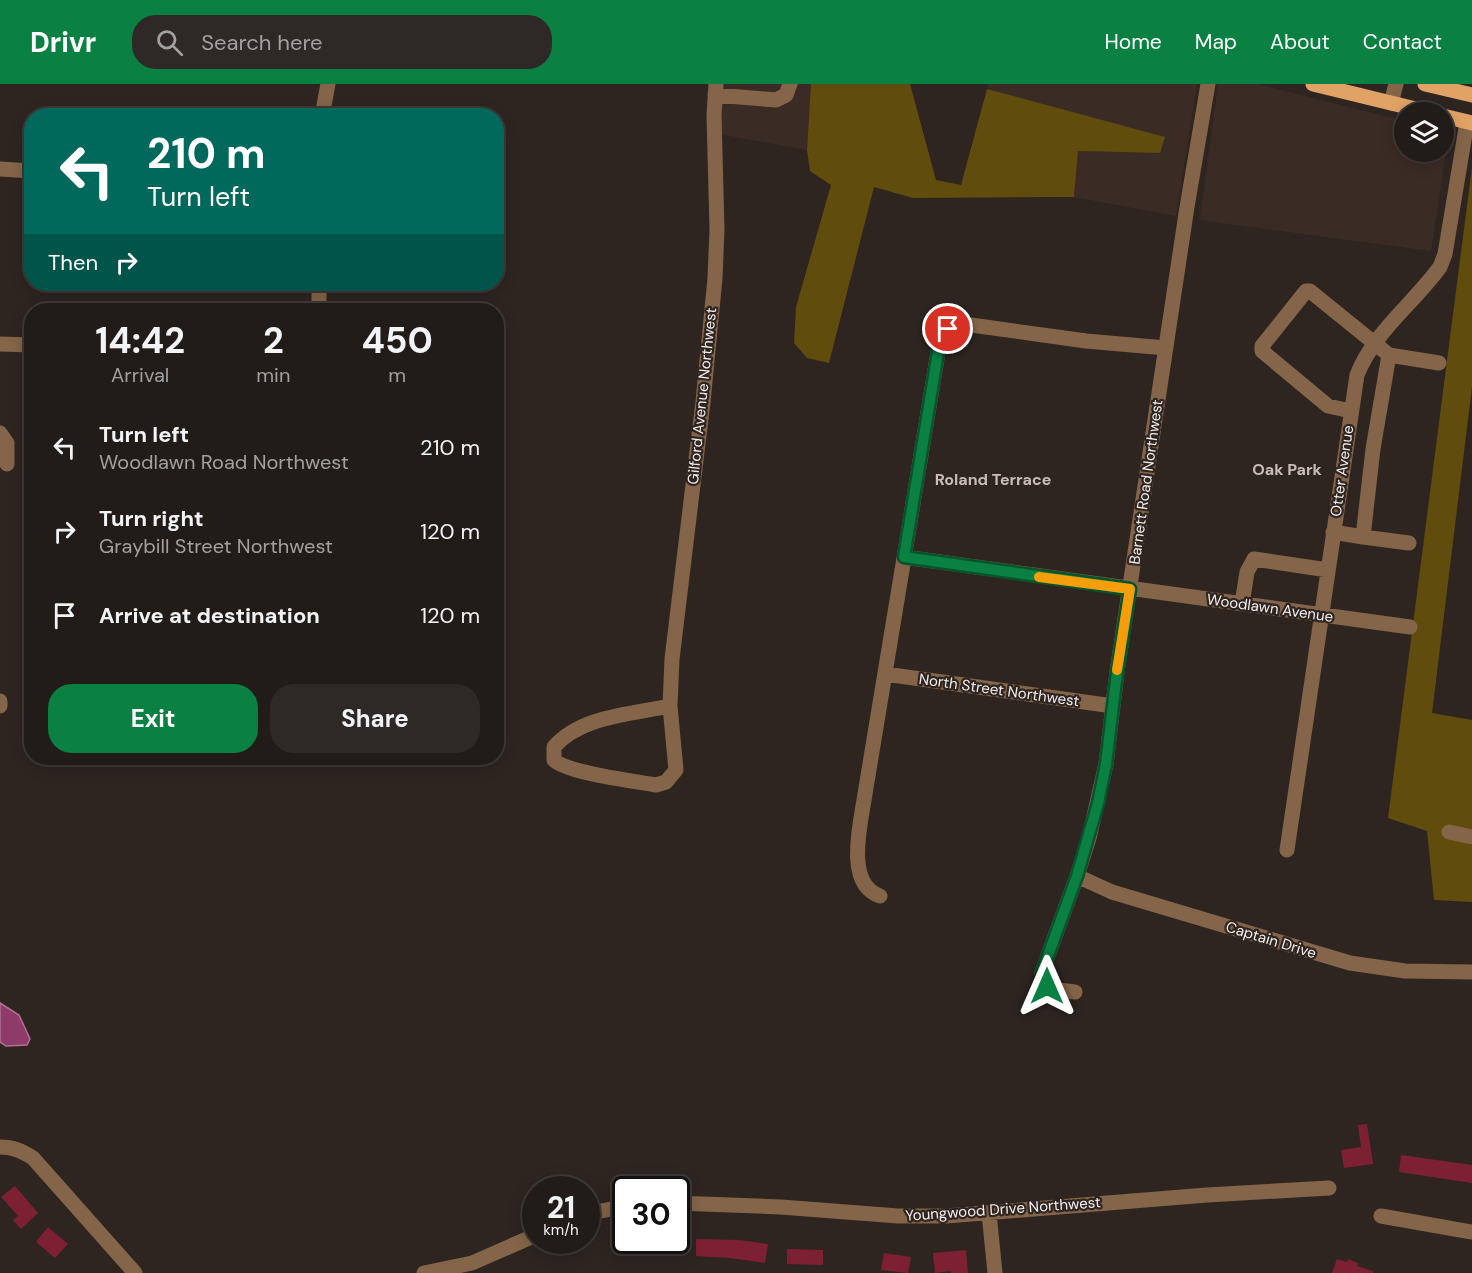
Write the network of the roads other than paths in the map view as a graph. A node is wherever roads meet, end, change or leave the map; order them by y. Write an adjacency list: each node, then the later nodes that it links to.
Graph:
1 (328, 84): 12 (street)
2 (790, 84): 8 (street)
3 (1208, 84): 20 (street, Barnett Road Northwest)
4 (1313, 84): 10 (main road)
5 (1396, 84): 10 (street)
6 (1425, 84): 9 (main road)
7 (716, 90): 8 (street); 36 (street, Gilford Avenue Northwest)
8 (736, 90)
9 (1472, 95)
10 (1391, 103): 11 (main road)
11 (1394, 104)
12 (324, 108)
13 (1454, 119): 14 (main road)
14 (1469, 122): 17 (street, Otter Avenue)
15 (0, 169): 16 (street)
16 (24, 170)
17 (1373, 343): 21 (street); 23 (street, Otter Avenue); 23 (street)
18 (0, 344): 19 (street)
19 (24, 345)
20 (1166, 348): 29 (street); 31 (street, Barnett Road Northwest)
21 (1389, 355): 22 (street); 27 (street)
22 (1439, 363)
23 (1350, 411): 26 (street, Otter Avenue)
24 (0, 433): 25 (street)
25 (8, 464)
26 (1333, 532): 27 (street); 30 (street, Otter Avenue)
27 (1363, 537): 28 (street)
28 (1409, 543)
29 (904, 557): 31 (street, Woodlawn Avenue); 35 (street)
30 (1328, 570): 32 (street); 33 (street, Otter Avenue)
31 (1130, 589): 32 (street, Woodlawn Avenue); 37 (street, Barnett Road Northwest)
32 (1242, 604): 33 (street, Woodlawn Avenue)
33 (1322, 615): 34 (street, Woodlawn Avenue); 40 (street, Otter Avenue)
34 (1410, 627)
35 (885, 674): 37 (street, North Street Northwest); 42 (street)
36 (670, 706): 36 (street, Gilford Avenue Northwest)
37 (1113, 706): 41 (street, Barnett Road Northwest)
38 (1449, 832): 39 (street)
39 (1472, 837)
40 (1287, 850)
41 (1077, 876): 43 (street, Captain Drive); 44 (street, Barnett Road Northwest)
42 (880, 896)
43 (1472, 972)
44 (1075, 992)
45 (0, 1148): 52 (street)
46 (1329, 1188): 48 (street, Youngwood Drive Northwest)
47 (690, 1204): 48 (street, Youngwood Drive Northwest)
48 (989, 1213): 54 (street)
49 (1381, 1216): 50 (street)
50 (1472, 1232)
51 (522, 1241): 53 (street)
52 (135, 1273)
53 (424, 1273)
54 (994, 1273)

